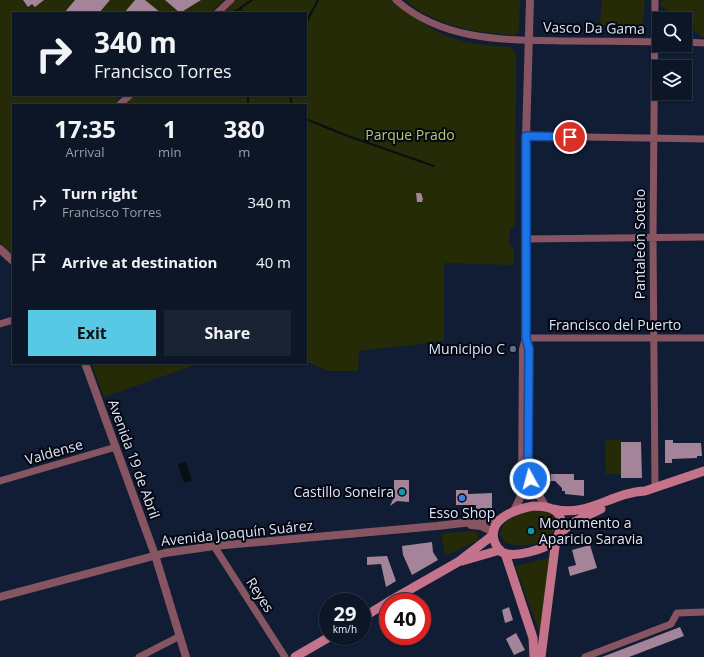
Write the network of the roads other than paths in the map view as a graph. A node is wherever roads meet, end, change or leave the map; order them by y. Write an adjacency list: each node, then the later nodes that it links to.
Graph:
1 (231, 0): 5 (street)
2 (396, 0): 7 (street, Vasco Da Gama)
3 (530, 0): 7 (street)
4 (655, 0): 6 (street, Pantaleón Sotelo)
5 (218, 12)
6 (655, 12)
7 (528, 41): 8 (street, Vasco Da Gama); 14 (street)
8 (652, 42)
9 (692, 42): 10 (street)
10 (704, 43)
11 (656, 52): 15 (street, Pantaleón Sotelo)
12 (129, 96): 13 (street)
13 (120, 104)
14 (526, 136): 15 (street); 19 (street)
15 (654, 139): 16 (street); 17 (street, Pantaleón Sotelo)
16 (704, 139)
17 (652, 237): 18 (street); 19 (street); 25 (street, Pantaleón Sotelo)
18 (704, 237)
19 (526, 239): 24 (street)
20 (0, 249): 21 (street)
21 (12, 260)
22 (12, 320): 23 (street)
23 (0, 324)
24 (526, 338): 25 (street, Francisco del Puerto); 33 (street); 34 (street)
25 (654, 338): 26 (street, Francisco del Puerto); 31 (street, Pantaleón Sotelo)
26 (704, 338)
27 (85, 364): 28 (street, Avenida 19 de Abril)
28 (116, 447): 30 (street, Valdense); 41 (street, Avenida 19 de Abril)
29 (704, 471): 31 (main road)
30 (0, 481)
31 (655, 488): 32 (main road)
32 (645, 491): 33 (main road); 38 (main road)
33 (549, 507): 34 (main road); 38 (main road)
34 (514, 511): 35 (main road)
35 (500, 520): 36 (street, Avenida Joaquín Suárez); 37 (main road)
36 (458, 524): 37 (street, Avenida Joaquín Suárez); 39 (street, Avenida Joaquín Suárez)
37 (493, 533): 40 (main road); 42 (main road)
38 (557, 537): 40 (main road); 48 (main road)
39 (214, 546): 41 (street, Avenida Joaquín Suárez); 52 (street, Reyes)
40 (502, 552): 42 (main road); 45 (main road)
41 (155, 556): 44 (street, Avenida Joaquín Suárez); 47 (street, Avenida 19 de Abril)
42 (458, 562): 43 (main road)
43 (404, 593)
44 (0, 597)
45 (521, 601): 48 (main road); 54 (main road)
46 (704, 612): 56 (street)
47 (180, 636): 50 (street); 51 (street, Avenida 19 de Abril)
48 (544, 637): 55 (main road)
49 (319, 643): 53 (main road)
50 (139, 657)
51 (186, 657)
52 (285, 657)
53 (295, 657)
54 (534, 657)
55 (541, 657)
56 (584, 657)

